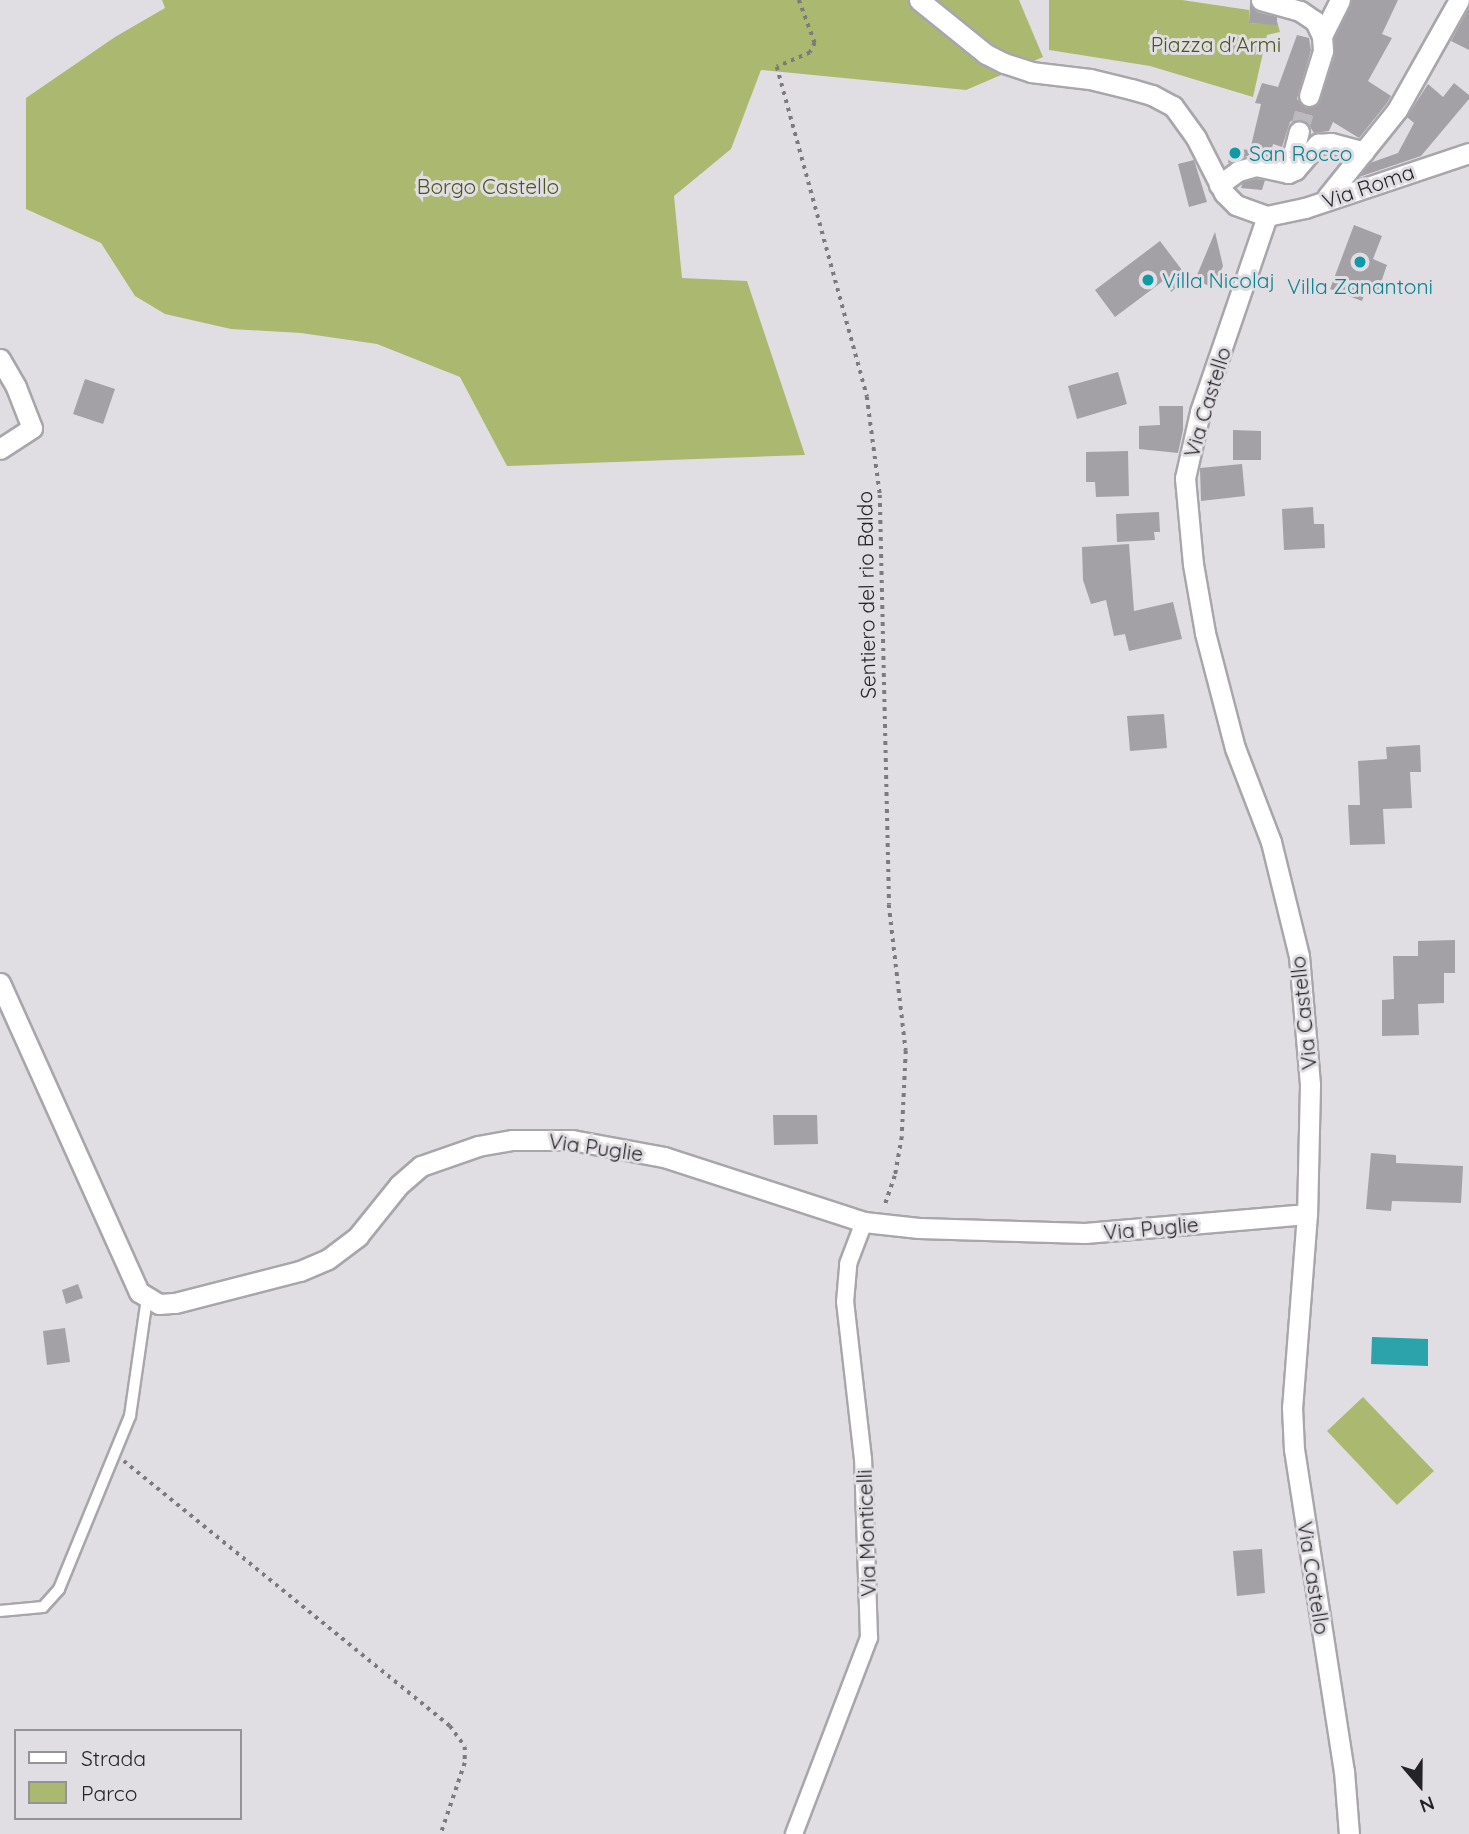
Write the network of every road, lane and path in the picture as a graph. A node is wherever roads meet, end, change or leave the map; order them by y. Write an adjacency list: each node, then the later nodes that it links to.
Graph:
1 (799, 0): 19 (path, Sentiero del rio Baldo)
2 (919, 0): 12 (street)
3 (1261, 0): 6 (street)
4 (1340, 0): 6 (street)
5 (1459, 0): 9 (street)
6 (1322, 36): 7 (street)
7 (1309, 96)
8 (1298, 131): 11 (street)
9 (1364, 152): 11 (street); 13 (street)
10 (1469, 153): 13 (street, Via Roma)
11 (1288, 173): 12 (street)
12 (1219, 184): 14 (street)
13 (1326, 198): 14 (street, Via Roma)
14 (1267, 216): 18 (street, Via Castello)
15 (0, 359): 16 (street)
16 (0, 449)
17 (0, 983): 20 (street)
18 (1307, 1214): 19 (street, Via Puglie); 25 (street, Via Castello)
19 (872, 1223): 20 (street, Via Puglie); 24 (street, Via Monticelli)
20 (147, 1298): 21 (lane)
21 (114, 1453): 22 (lane); 23 (path)
22 (0, 1611)
23 (441, 1834)
24 (794, 1834)
25 (1349, 1834)

